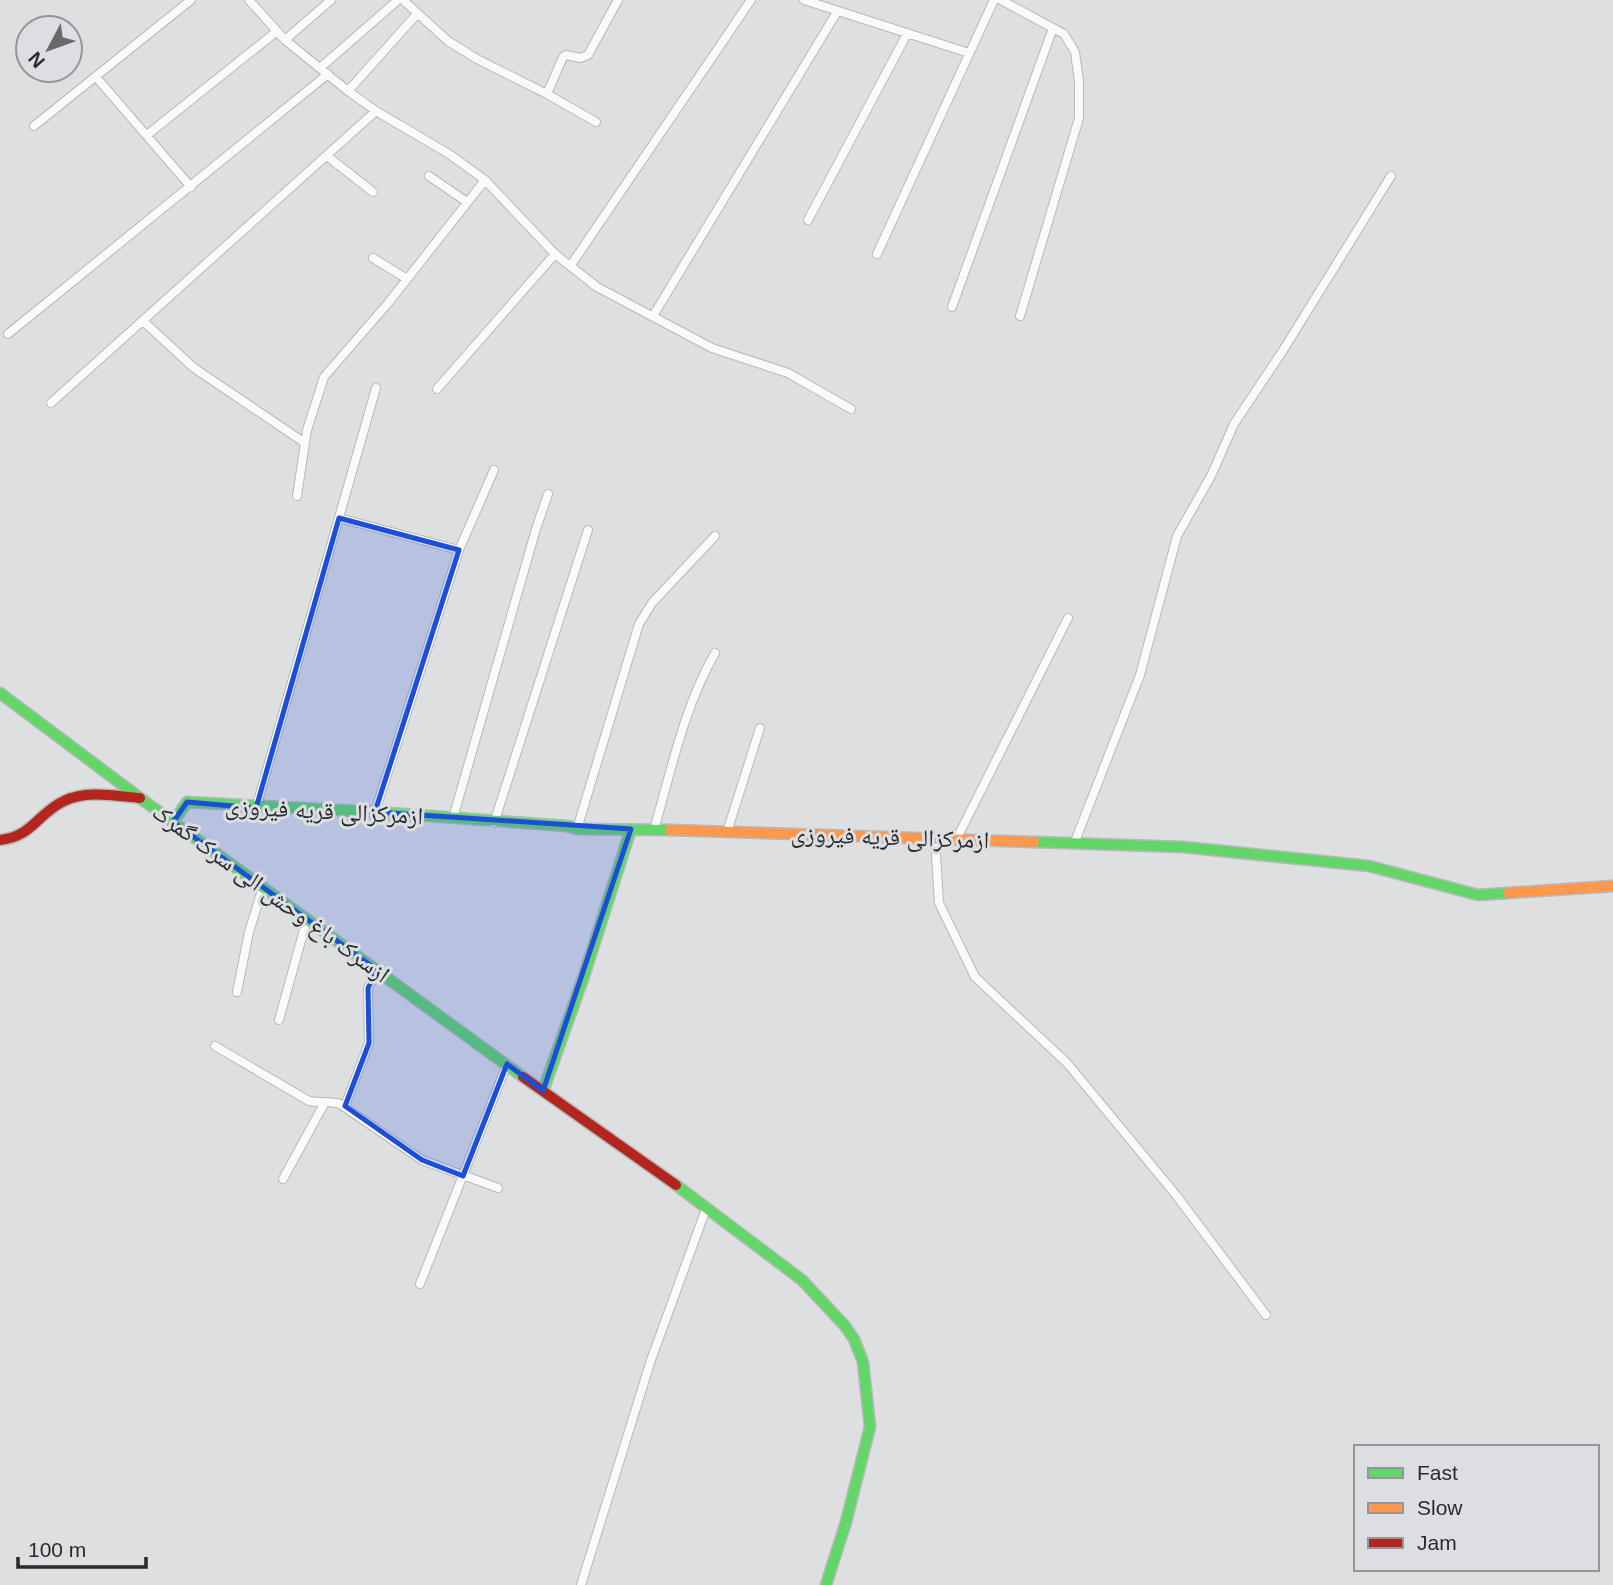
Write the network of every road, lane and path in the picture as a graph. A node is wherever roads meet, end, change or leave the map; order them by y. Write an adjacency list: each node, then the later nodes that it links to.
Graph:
1 (191, 0): 19 (street)
2 (249, 0): 13 (street)
3 (331, 0): 15 (street)
4 (401, 0): 11 (street); 17 (street)
5 (618, 0): 21 (street)
6 (751, 0): 37 (street)
7 (804, 0): 10 (street)
8 (994, 0): 16 (street)
9 (1001, 0): 12 (street)
10 (837, 12): 14 (street); 40 (street)
11 (417, 14): 20 (street); 21 (street)
12 (1053, 28): 39 (street); 41 (street)
13 (276, 32): 15 (street); 25 (street)
14 (907, 34): 16 (street); 33 (street)
15 (285, 40): 17 (street)
16 (969, 53): 35 (street)
17 (320, 68): 18 (street)
18 (328, 74): 20 (street); 30 (street)
19 (96, 77): 24 (street); 25 (street)
20 (348, 91): 22 (street)
21 (547, 94): 23 (street)
22 (376, 111): 26 (street); 29 (street)
23 (596, 122)
24 (34, 126)
25 (147, 135): 30 (street)
26 (327, 156): 31 (street); 42 (street)
27 (429, 176): 32 (street)
28 (1391, 176): 73 (street)
29 (485, 180): 32 (street); 34 (street)
30 (191, 187): 43 (street)
31 (373, 192)
32 (467, 202): 38 (street)
33 (808, 220)
34 (555, 254): 37 (street); 45 (street)
35 (877, 254)
36 (373, 258): 38 (street)
37 (571, 265): 40 (street)
38 (407, 279): 48 (street)
39 (952, 307)
40 (653, 316): 47 (street)
41 (1020, 316)
42 (143, 321): 46 (street); 48 (street)
43 (8, 334)
44 (376, 388): 52 (street)
45 (437, 389)
46 (51, 403)
47 (851, 409)
48 (305, 443): 51 (street)
49 (494, 470): 55 (street)
50 (548, 494): 63 (street)
51 (298, 496)
52 (339, 518): 55 (street); 61 (street)
53 (589, 530): 65 (street)
54 (715, 536): 66 (street)
55 (459, 550): 62 (street)
56 (1068, 618): 71 (street)
57 (715, 653): 68 (street)
58 (0, 692): 60 (main road, ازسرک باغ وحش الی سرک گمرک)
59 (760, 728): 69 (street)
60 (140, 798): 64 (main road, ازسرک باغ وحش الی سرک گمرک); 72 (main road)
61 (256, 808): 62 (main road, ازمرکزالی قریه فیروزی); 64 (main road, ازمرکزالی قریه فیروزی)
62 (375, 812): 63 (main road, ازمرکزالی قریه فیروزی)
63 (453, 818): 65 (main road, ازمرکزالی قریه فیروزی)
64 (173, 822): 75 (main road, ازسرک باغ وحش الی سرک گمرک)
65 (494, 823): 66 (main road, ازمرکزالی قریه فیروزی)
66 (577, 829): 67 (main road, ازمرکزالی قریه فیروزی)
67 (631, 829): 68 (main road, ازمرکزالی قریه فیروزی); 82 (main road)
68 (654, 830): 69 (main road, ازمرکزالی قریه فیروزی)
69 (727, 832): 70 (main road, ازمرکزالی قریه فیروزی)
70 (935, 839): 71 (main road, ازمرکزالی قریه فیروزی); 90 (street)
71 (956, 839): 73 (main road, ازمرکزالی قریه فیروزی)
72 (0, 840)
73 (1074, 844): 74 (main road, ازمرکزالی قریه فیروزی)
74 (1613, 886)
75 (263, 887): 76 (main road, ازسرک باغ وحش الی سرک گمرک); 78 (street)
76 (307, 919): 77 (main road, ازسرک باغ وحش الی سرک گمرک); 79 (street)
77 (377, 970): 81 (main road, ازسرک باغ وحش الی سرک گمرک); 84 (street)
78 (237, 992)
79 (279, 1020)
80 (215, 1046): 83 (street)
81 (507, 1064): 82 (main road, ازسرک باغ وحش الی سرک گمرک); 85 (street)
82 (543, 1091): 88 (main road, ازسرک باغ وحش الی سرک گمرک)
83 (324, 1104): 84 (street); 86 (street)
84 (345, 1107): 85 (street)
85 (463, 1176): 87 (street); 89 (street)
86 (283, 1179)
87 (498, 1188)
88 (706, 1209): 91 (street); 92 (main road, ازسرک باغ وحش الی سرک گمرک)
89 (421, 1284)
90 (1266, 1315)
91 (581, 1585)
92 (826, 1585)

